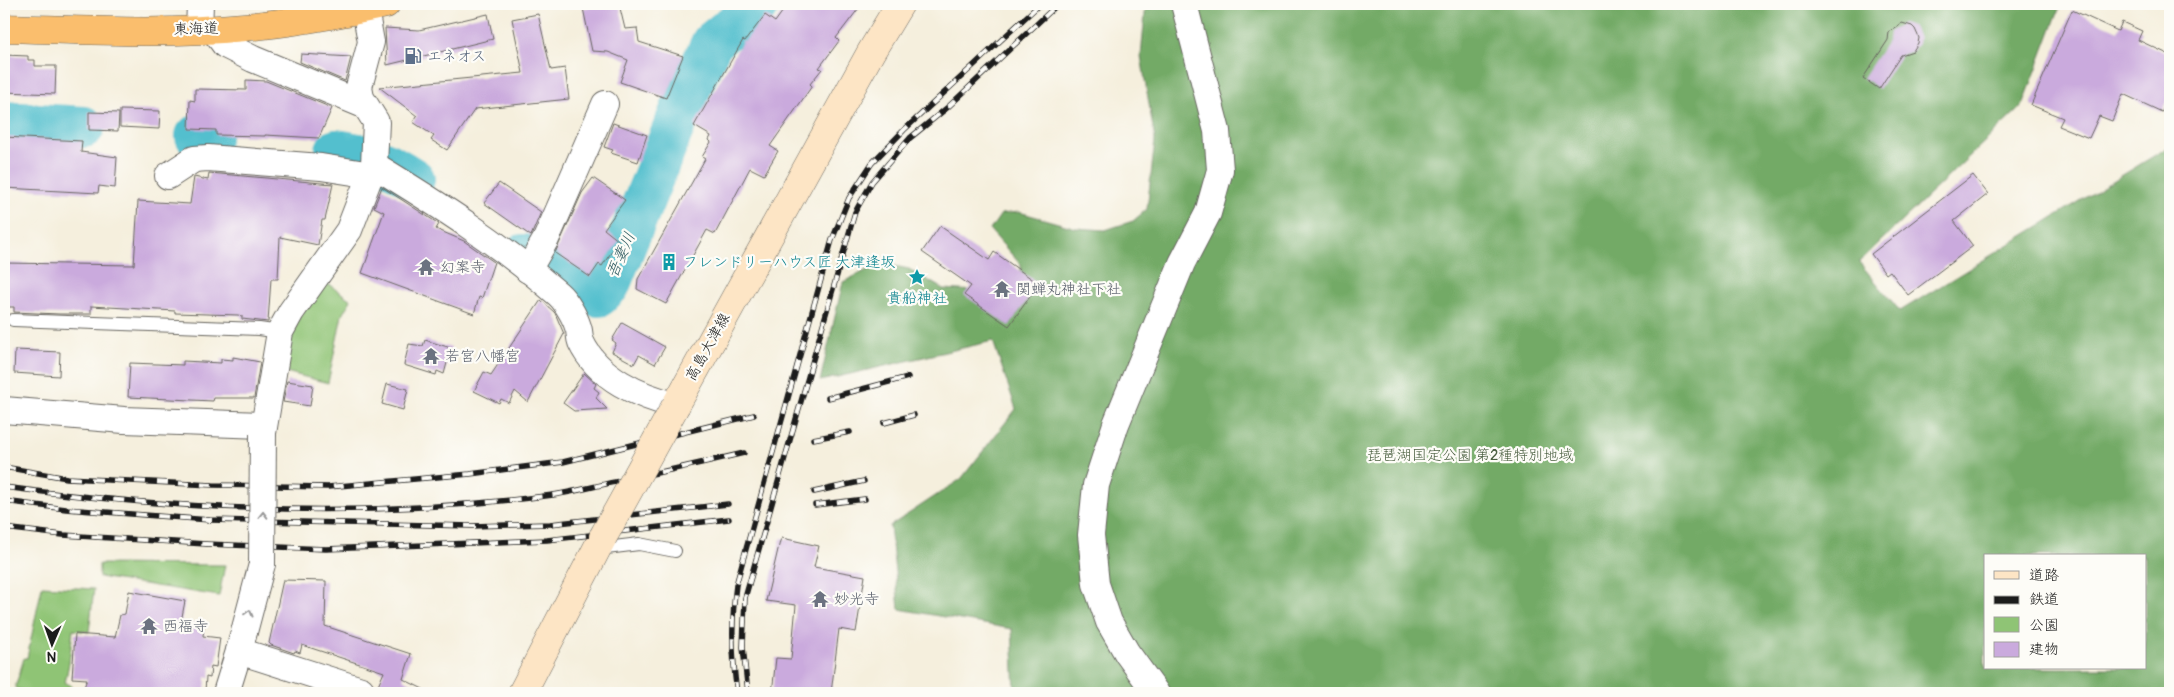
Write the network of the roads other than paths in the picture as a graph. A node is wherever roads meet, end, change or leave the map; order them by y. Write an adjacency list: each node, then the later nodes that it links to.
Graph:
1 (900, 4): 13 (main road, 高島大津線)
2 (1184, 4): 22 (street)
3 (378, 5): 4 (highway, 東海道); 6 (street)
4 (204, 21): 5 (highway, 東海道); 6 (street)
5 (4, 28)
6 (364, 104): 8 (street)
7 (605, 104): 10 (street)
8 (374, 163): 9 (street); 10 (street); 12 (street)
9 (168, 176)
10 (532, 262): 13 (street)
11 (13, 320): 12 (lane)
12 (280, 332): 15 (street)
13 (676, 405): 16 (main road, 高島大津線, bridge)
14 (4, 410): 15 (street)
15 (264, 429): 18 (street, one-way to 15, bridge)
16 (600, 543): 17 (lane); 21 (main road, 高島大津線)
17 (674, 551)
18 (240, 651): 19 (street); 20 (street)
19 (226, 693)
20 (359, 693)
21 (522, 693)
22 (1156, 693)

